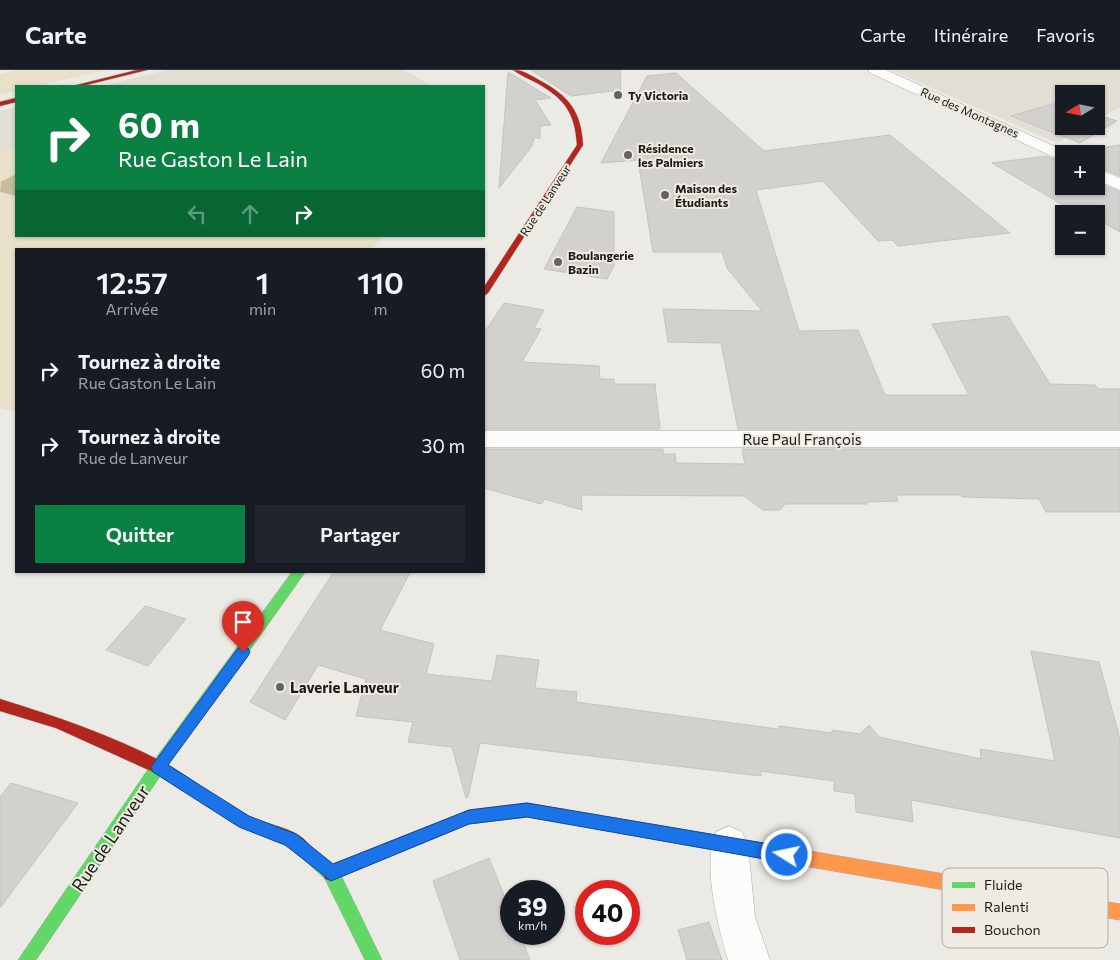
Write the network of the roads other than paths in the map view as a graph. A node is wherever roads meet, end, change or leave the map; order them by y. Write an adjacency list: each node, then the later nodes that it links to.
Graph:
1 (144, 70): 4 (street)
2 (516, 70): 10 (street, Rue de Lanveur)
3 (875, 70): 7 (street, Rue des Montagnes)
4 (80, 85)
5 (15, 100): 6 (street)
6 (0, 104)
7 (1055, 152)
8 (1105, 178): 9 (street)
9 (1120, 185)
10 (485, 290)
11 (485, 439): 12 (street, Rue Paul François)
12 (1120, 439)
13 (299, 573): 15 (street, Rue de Lanveur)
14 (0, 705): 15 (street)
15 (158, 767): 17 (street); 19 (street, Rue de Lanveur)
16 (729, 845): 17 (street); 18 (street); 21 (street)
17 (331, 873): 20 (street)
18 (942, 881)
19 (26, 960)
20 (374, 960)
21 (749, 960)

